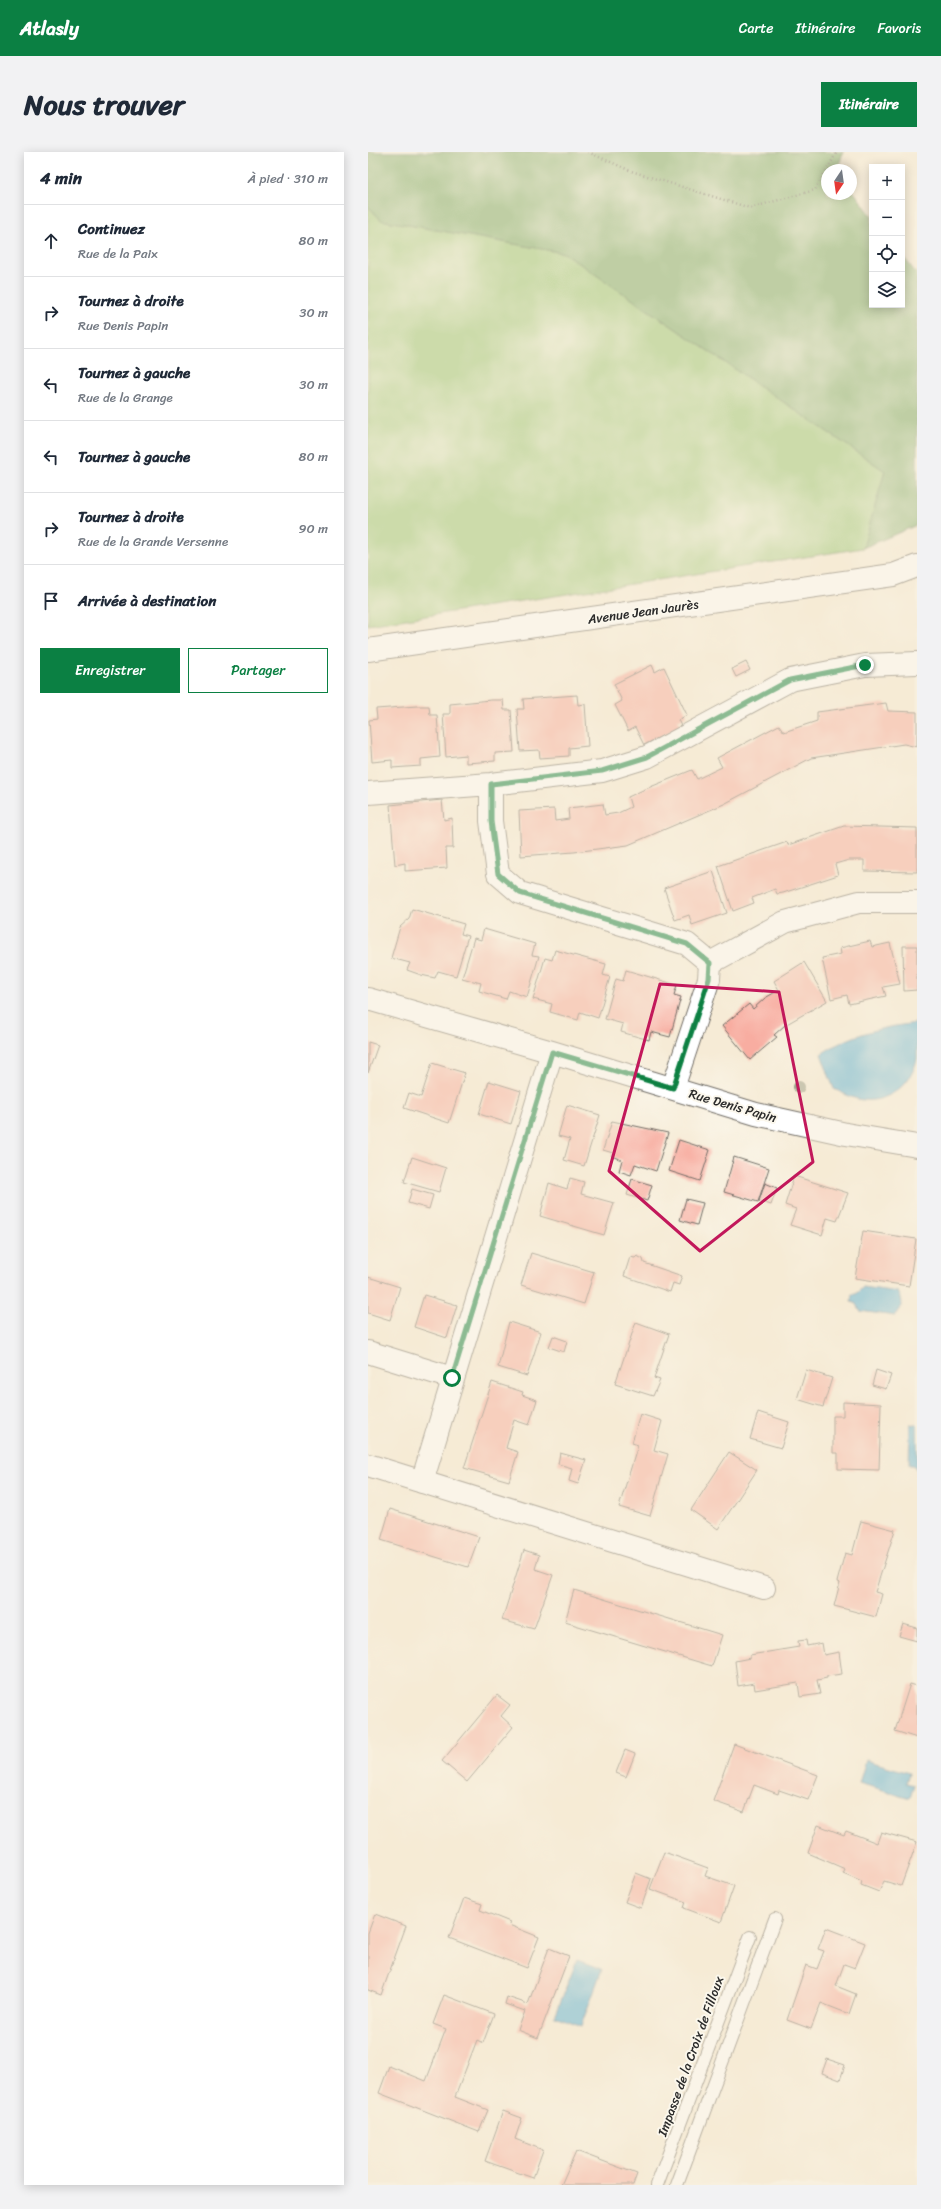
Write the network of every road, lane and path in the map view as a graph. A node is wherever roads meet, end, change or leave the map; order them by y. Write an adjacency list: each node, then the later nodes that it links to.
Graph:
1 (588, 152): 2 (path)
2 (837, 152)
3 (917, 566): 4 (street, Avenue Jean Jaurès)
4 (368, 650)
5 (917, 663): 6 (street)
6 (491, 784): 7 (street); 9 (street)
7 (368, 793)
8 (917, 902): 9 (street)
9 (710, 963): 12 (street)
10 (368, 1000): 11 (street, Rue Denis Papin)
11 (552, 1052): 12 (street, Rue Denis Papin); 15 (street)
12 (673, 1088): 13 (street, Rue Denis Papin)
13 (917, 1146)
14 (368, 1352): 15 (street)
15 (452, 1378): 17 (street)
16 (368, 1465): 17 (street)
17 (422, 1482): 18 (street)
18 (764, 1588)
19 (775, 1919): 22 (lane)
20 (750, 1937): 21 (lane, Impasse de la Croix de Filloux)
21 (657, 2185)
22 (677, 2185)

